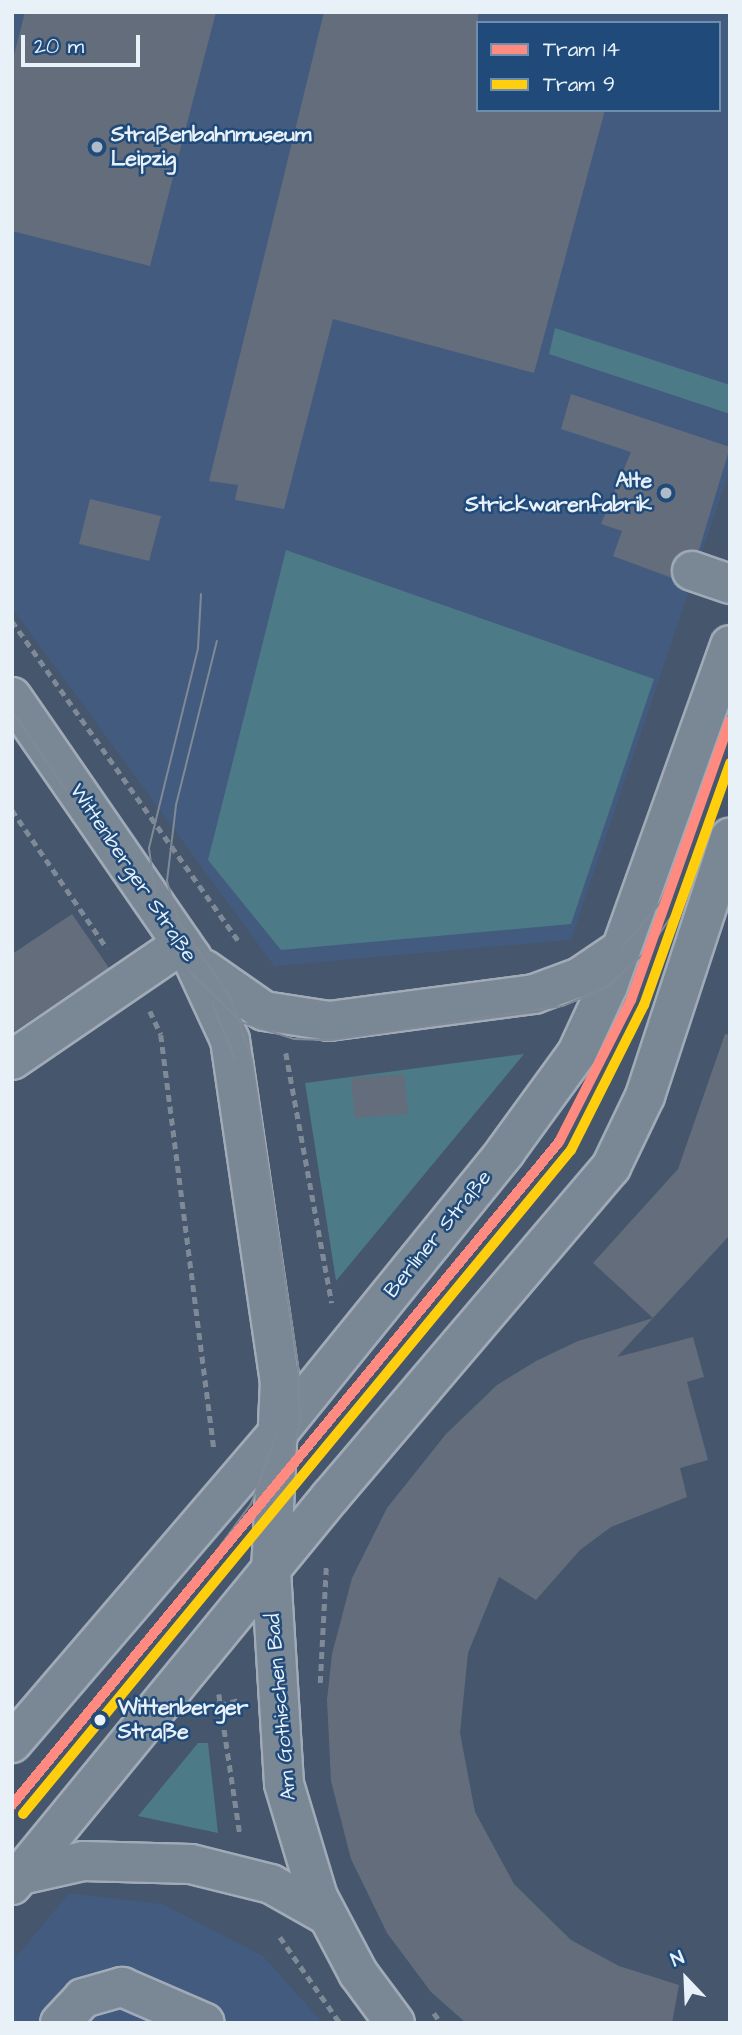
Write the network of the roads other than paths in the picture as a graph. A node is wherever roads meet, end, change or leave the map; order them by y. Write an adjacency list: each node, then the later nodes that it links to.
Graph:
1 (692, 571): 2 (main road)
2 (730, 584)
3 (730, 645): 6 (main road, Berliner Straße)
4 (18, 718): 7 (main road, Wittenberger Straße)
5 (730, 839): 10 (main road)
6 (621, 950): 7 (main road); 9 (main road, Berliner Straße)
7 (187, 951): 8 (main road); 9 (main road, Wittenberger Straße)
8 (12, 1059)
9 (276, 1434): 10 (main road, Am Gothischen Bad); 11 (main road, Berliner Straße)
10 (271, 1571): 12 (main road); 13 (main road, Am Gothischen Bad)
11 (12, 1743)
12 (17, 1880): 13 (main road)
13 (326, 1915): 16 (main road, Am Gothischen Bad)
14 (60, 2023): 15 (main road)
15 (205, 2023)
16 (394, 2023)

